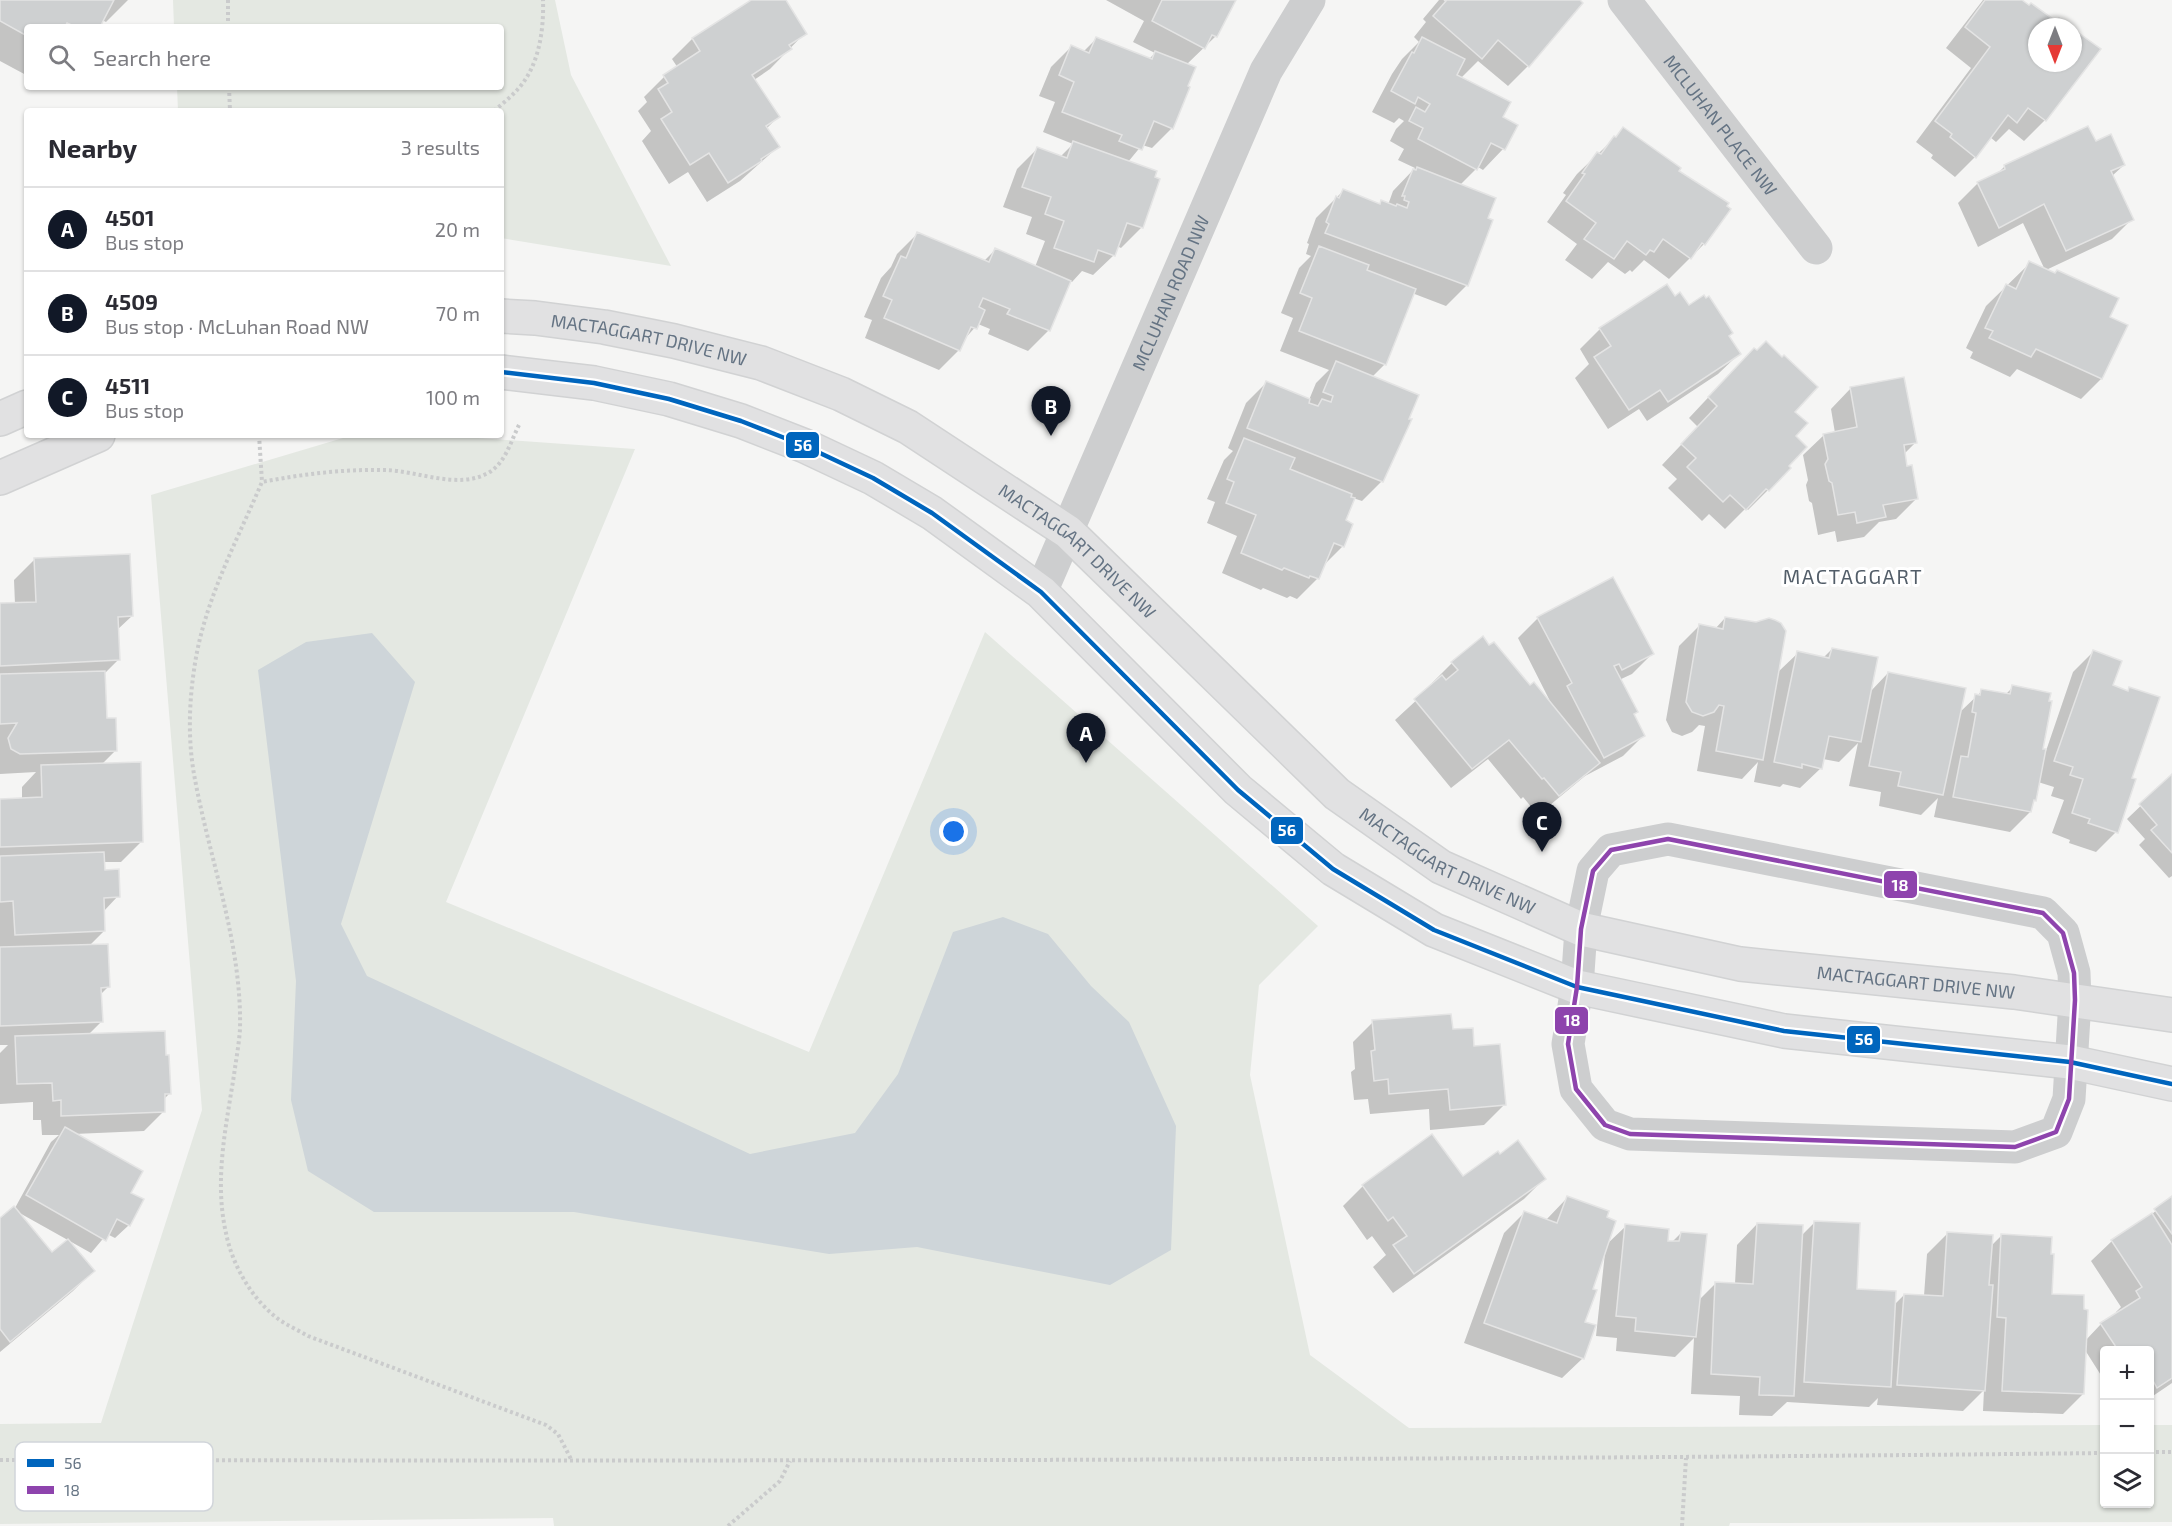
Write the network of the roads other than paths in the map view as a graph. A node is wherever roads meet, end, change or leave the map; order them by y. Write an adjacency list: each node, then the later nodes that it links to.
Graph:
1 (1309, 0): 10 (street, MCLUHAN ROAD NW)
2 (1624, 0): 3 (street, MCLUHAN PLACE NW)
3 (1816, 248)
4 (504, 316): 10 (street, MACTAGGART DRIVE NW)
5 (504, 372): 11 (street)
6 (24, 408): 7 (street)
7 (0, 419)
8 (91, 438): 9 (street)
9 (0, 478)
10 (1068, 532): 11 (street, MCLUHAN ROAD NW); 12 (street, MACTAGGART DRIVE NW)
11 (1041, 592): 13 (street)
12 (1581, 929): 13 (street); 14 (street, MACTAGGART DRIVE NW); 14 (street)
13 (1577, 987): 16 (street); 16 (street)
14 (2075, 1000): 15 (street, MACTAGGART DRIVE NW); 16 (street)
15 (2172, 1015)
16 (2070, 1062): 17 (street)
17 (2172, 1084)

